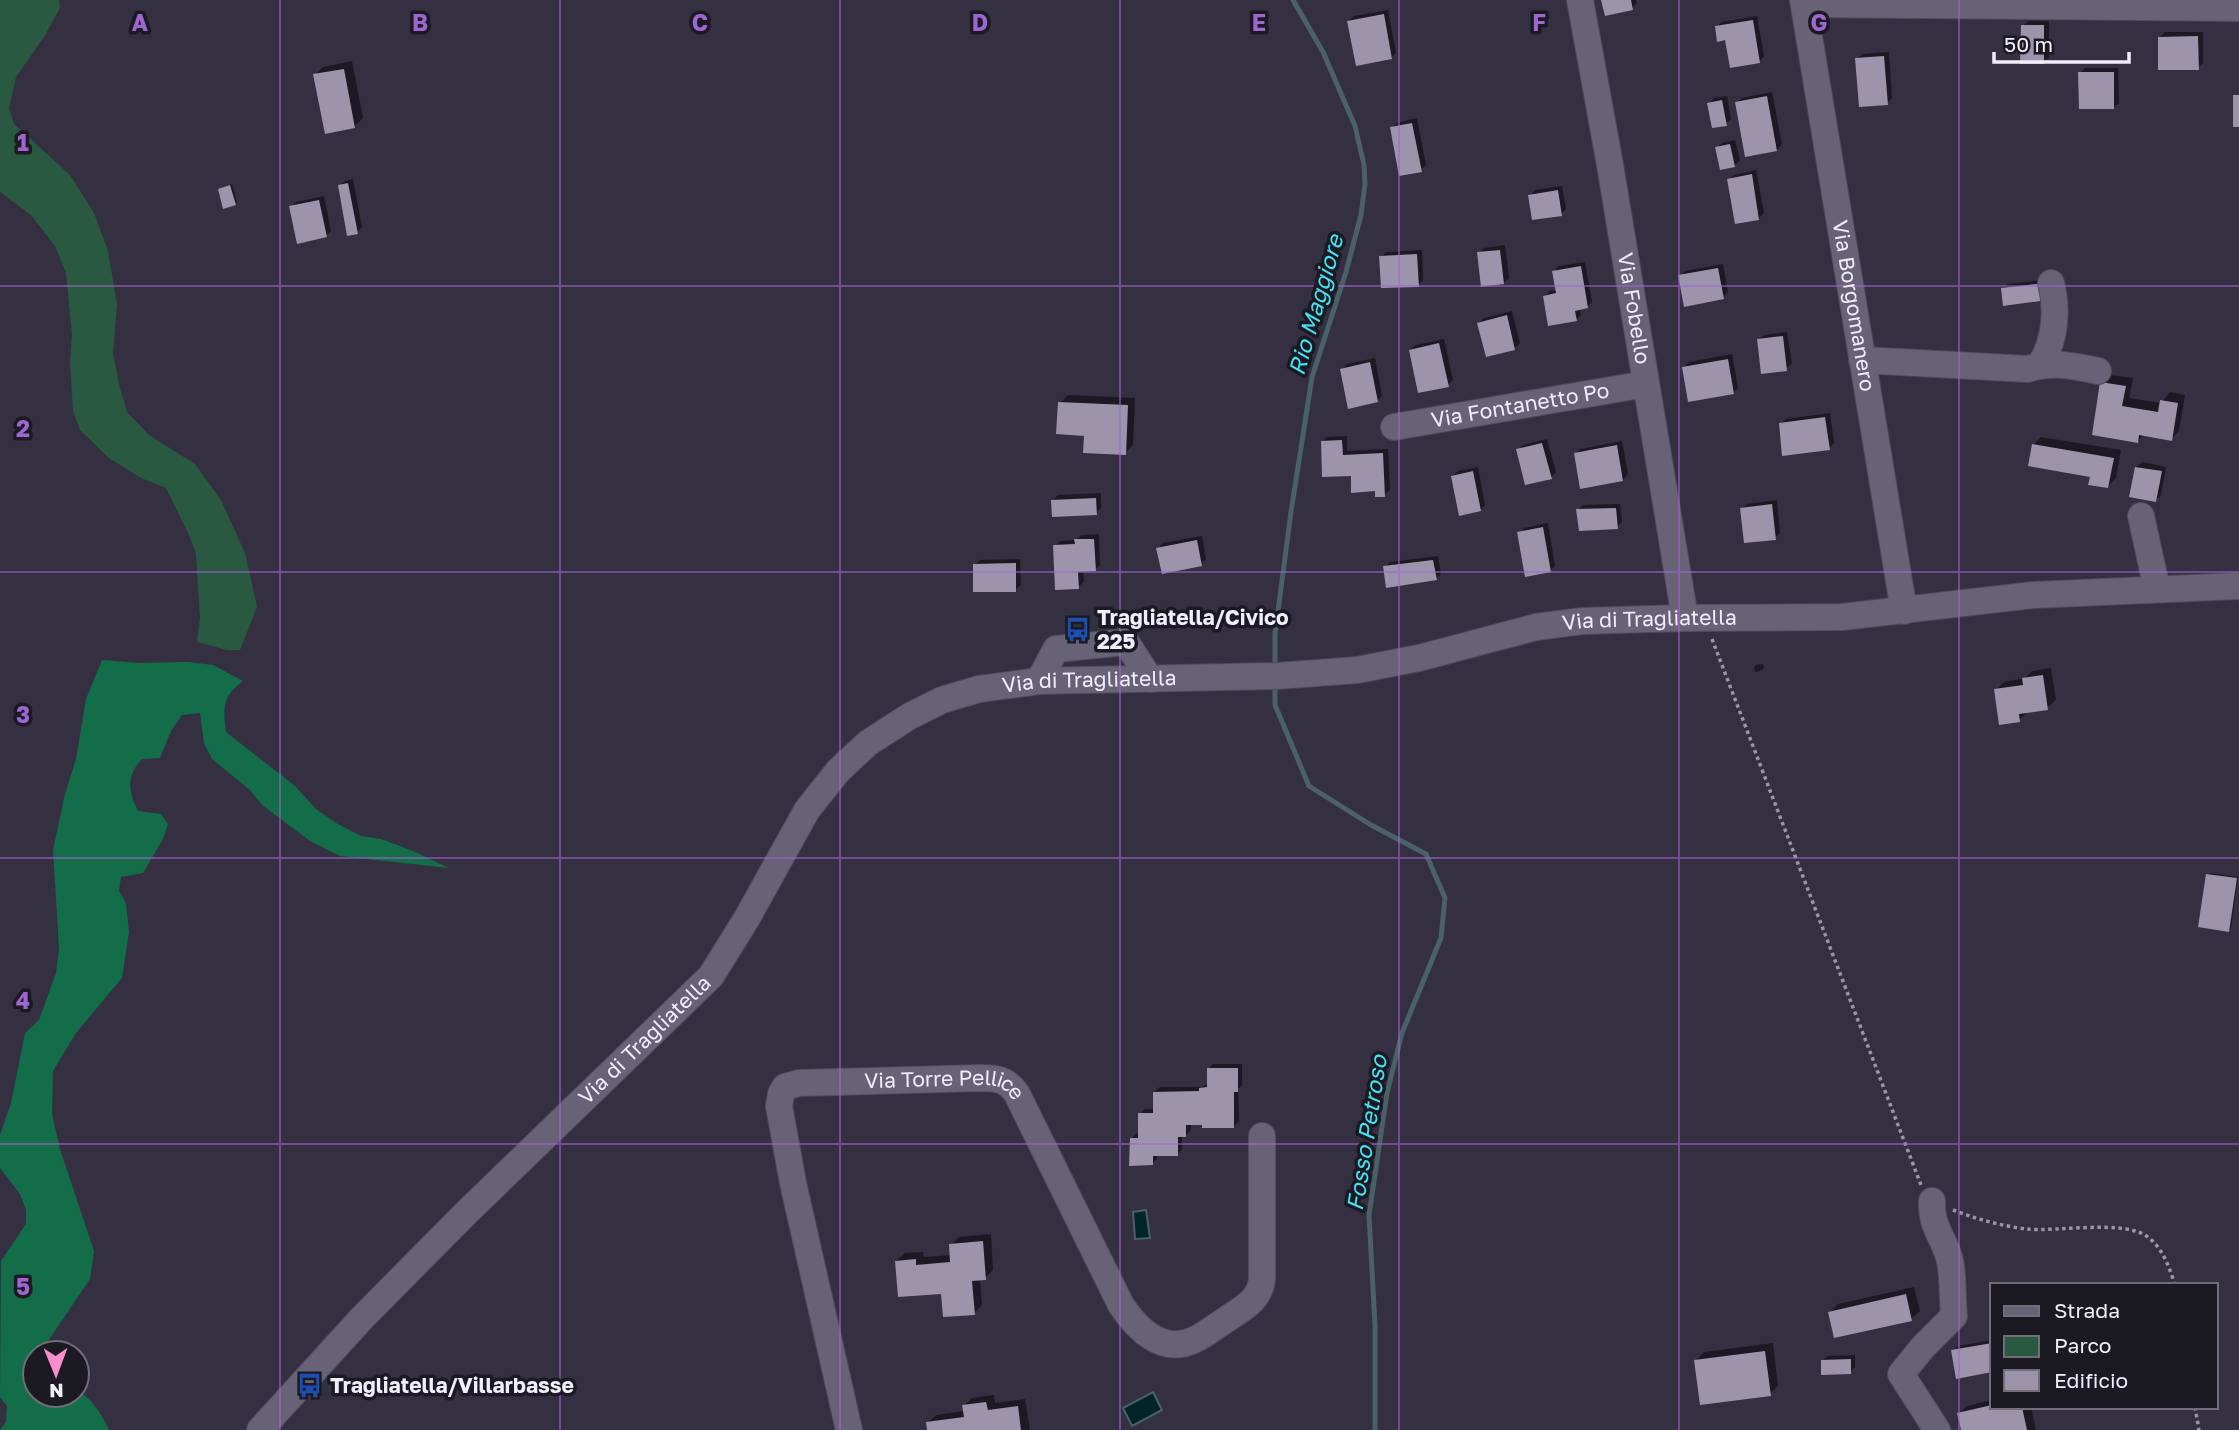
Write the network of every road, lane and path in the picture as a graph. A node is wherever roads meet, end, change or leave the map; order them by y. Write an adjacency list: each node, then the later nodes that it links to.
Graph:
1 (1580, 0): 8 (street, Via Fobello)
2 (1803, 2): 3 (street); 5 (street, Via Borgomanero)
3 (2239, 8)
4 (2051, 283): 6 (street)
5 (1862, 360): 6 (street); 13 (street, Via Borgomanero)
6 (2040, 365): 7 (street)
7 (2098, 371)
8 (1646, 383): 9 (street, Via Fontanetto Po); 14 (street, Via Fobello)
9 (1394, 427)
10 (2141, 516): 12 (street)
11 (2239, 586): 12 (street, Via di Tragliatella)
12 (2157, 589): 13 (street, Via di Tragliatella)
13 (1904, 611): 14 (street, Via di Tragliatella)
14 (1694, 618): 15 (street, Via di Tragliatella); 18 (path)
15 (1150, 679): 16 (street, Via di Tragliatella); 16 (street)
16 (1039, 681): 21 (street, Via di Tragliatella)
17 (1262, 1136): 22 (street, Via Torre Pellice)
18 (1932, 1201): 19 (path); 23 (street)
19 (2174, 1283)
20 (2195, 1409): 24 (path)
21 (268, 1426)
22 (849, 1430)
23 (1937, 1430)
24 (2199, 1430)

